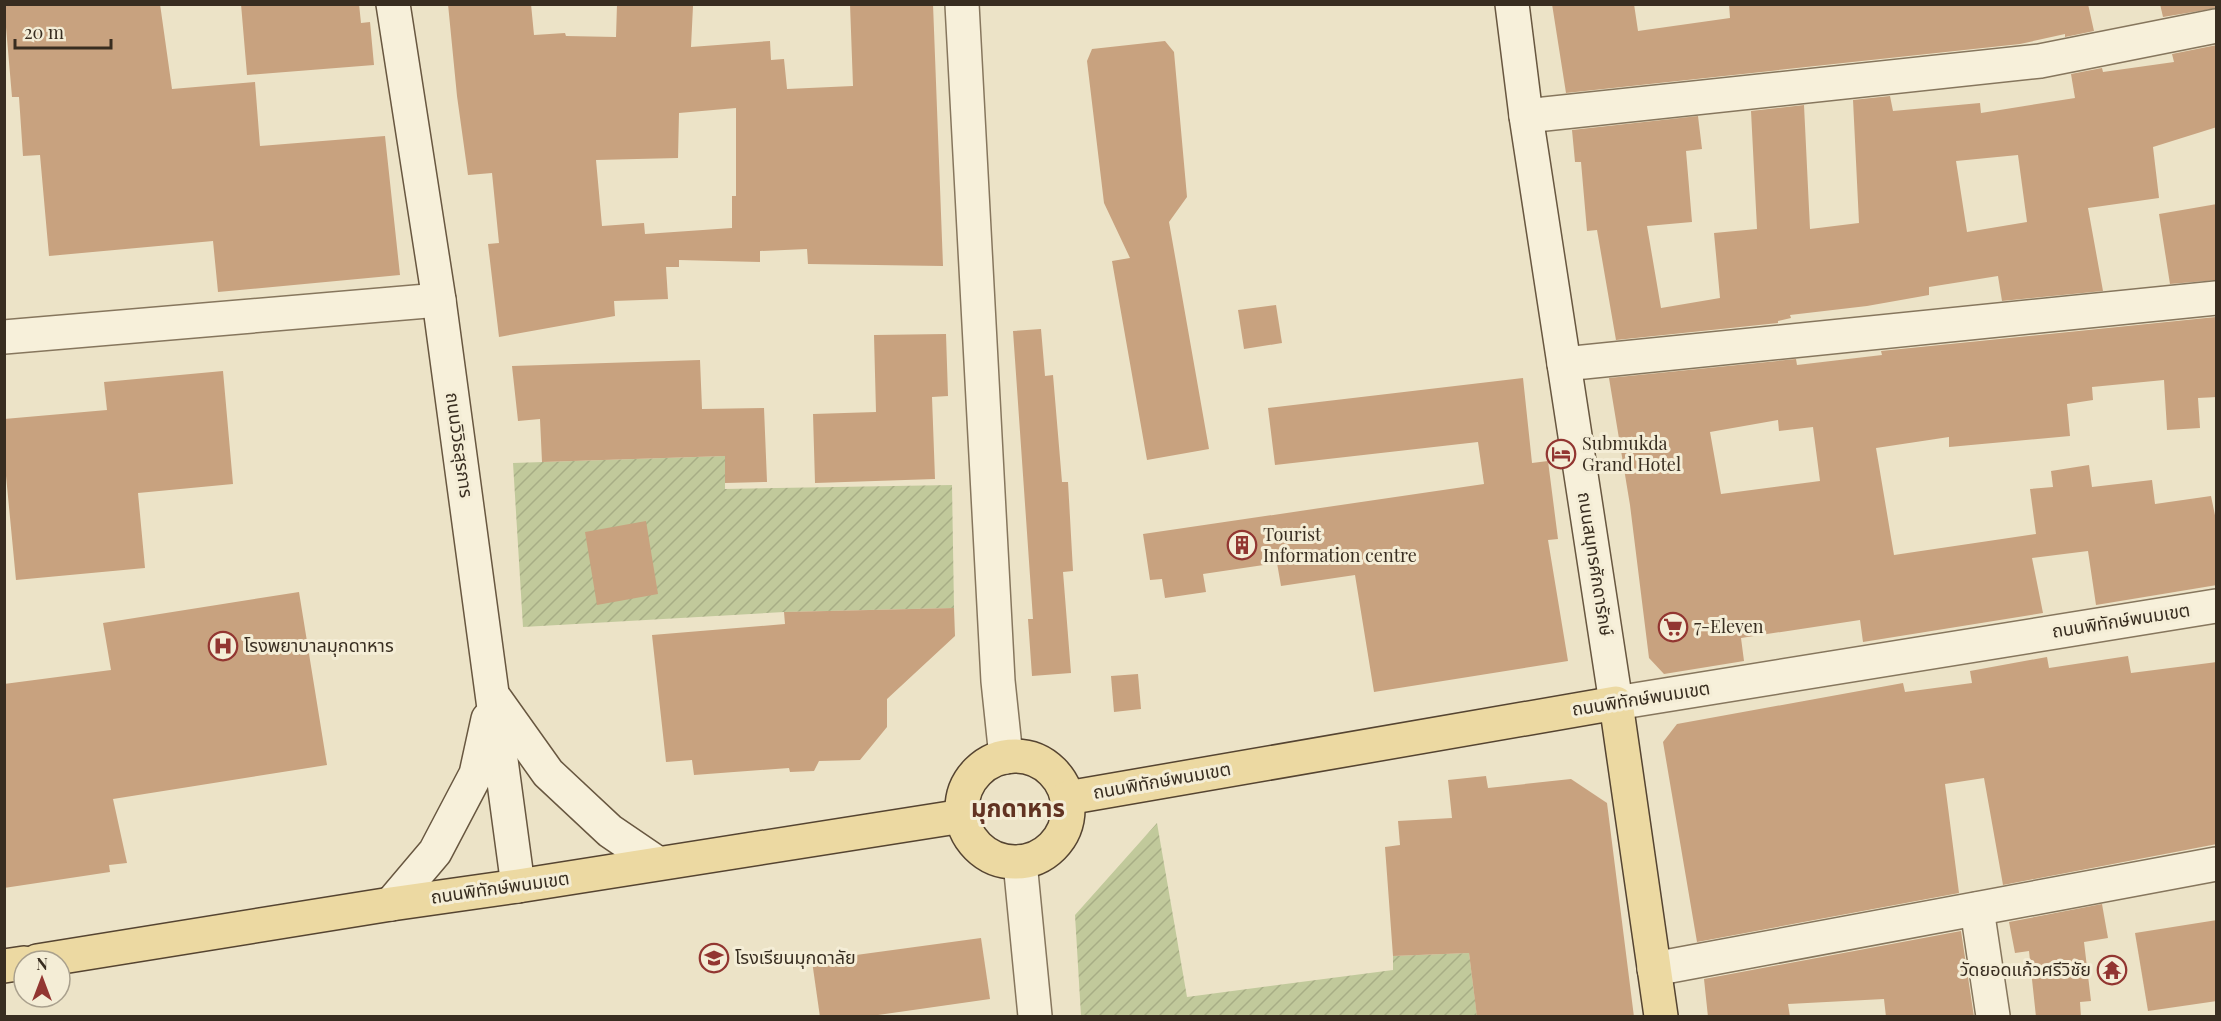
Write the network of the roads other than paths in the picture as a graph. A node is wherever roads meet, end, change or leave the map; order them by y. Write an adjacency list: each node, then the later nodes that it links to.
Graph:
1 (393, 4): 7 (street, ถนนวิวิธสุรการ)
2 (962, 4): 13 (street)
3 (1512, 4): 5 (street, ถนนสมุทรศักดารักษ์)
4 (2217, 26): 5 (street)
5 (1526, 116): 9 (street, ถนนสมุทรศักดารักษ์)
6 (2217, 298): 9 (street)
7 (439, 300): 8 (street); 11 (street, ถนนวิวิธสุรการ)
8 (4, 337)
9 (1564, 364): 12 (street, ถนนสมุทรศักดารักษ์)
10 (2217, 606): 12 (street, ถนนพิทักษ์พนมเขต)
11 (493, 696): 17 (street); 19 (street, ถนนวิวิธสุรการ); 20 (street)
12 (1616, 703): 14 (main road, ถนนพิทักษ์พนมเขต); 23 (main road, ถนนสมุทรศักดารักษ์)
13 (1006, 757): 14 (main road); 15 (main road)
14 (1067, 798): 16 (main road)
15 (963, 816): 16 (main road); 17 (main road, ถนนพิทักษ์พนมเขต)
16 (1020, 862): 24 (street)
17 (657, 863): 19 (main road, ถนนพิทักษ์พนมเขต)
18 (2217, 864): 21 (street)
19 (518, 886): 20 (main road, ถนนพิทักษ์พนมเขต)
20 (391, 904): 22 (main road, ถนนพิทักษ์พนมเขต)
21 (1977, 909): 23 (street); 26 (street)
22 (72, 955)
23 (1654, 969): 25 (main road, ถนนสมุทรศักดารักษ์)
24 (1035, 1017)
25 (1661, 1017)
26 (1993, 1017)

